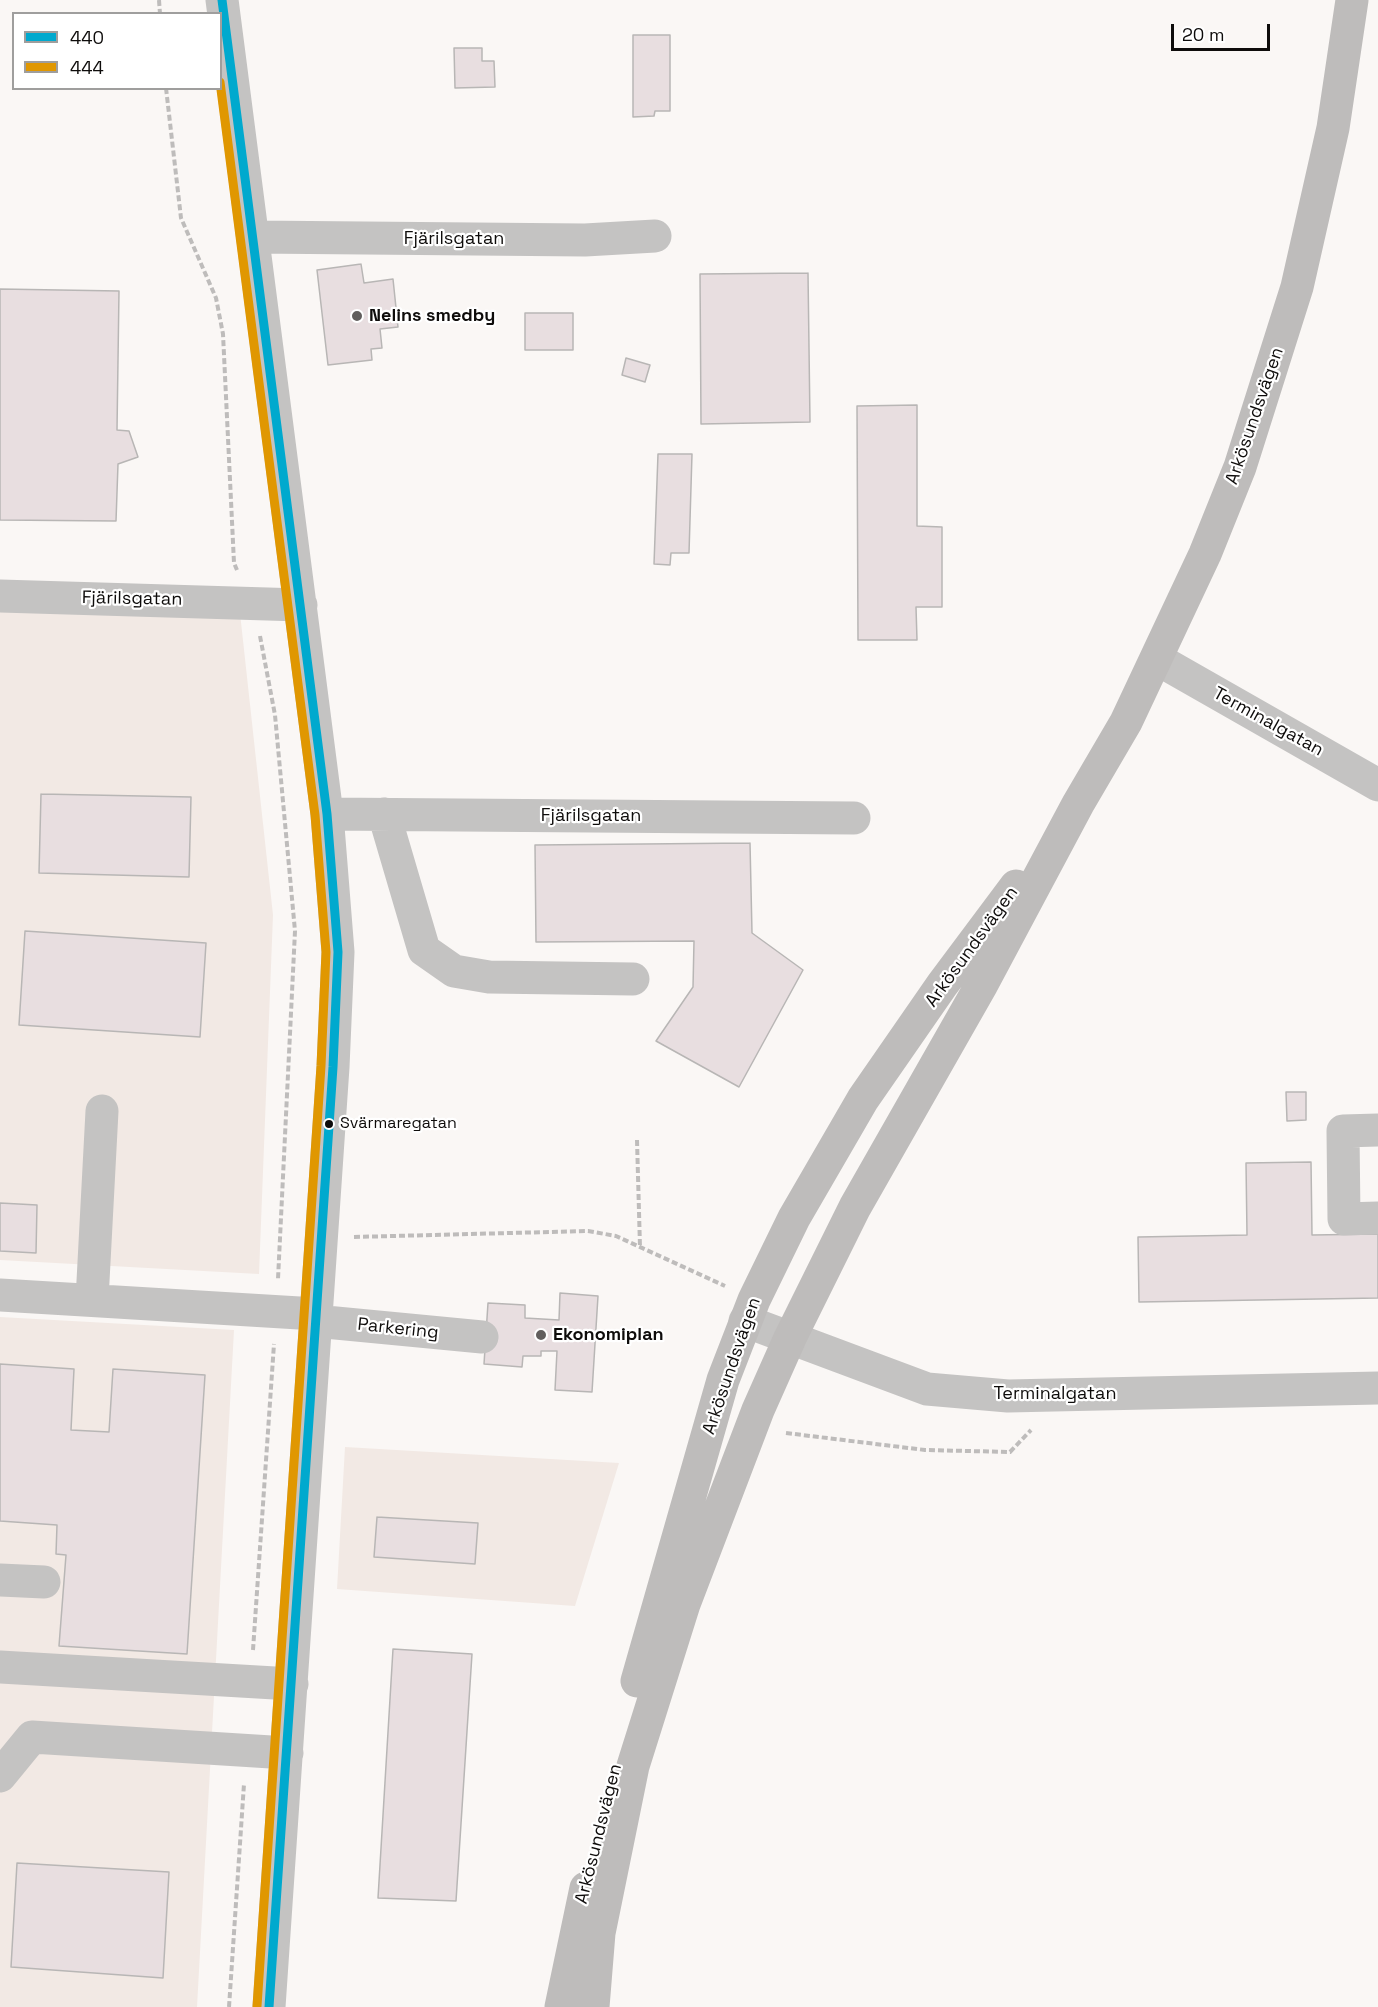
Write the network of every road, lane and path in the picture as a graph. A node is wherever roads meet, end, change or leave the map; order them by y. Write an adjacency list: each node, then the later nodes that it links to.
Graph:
1 (222, 0): 5 (street)
2 (1352, 0): 9 (main road, Arkösundsvägen)
3 (166, 90): 7 (path)
4 (655, 236): 5 (street, Fjärilsgatan)
5 (254, 237): 8 (street)
6 (0, 596): 7 (street, Fjärilsgatan)
7 (253, 601): 8 (street, Fjärilsgatan); 26 (path)
8 (301, 605): 12 (street)
9 (1157, 659): 10 (street, Terminalgatan); 11 (main road, Arkösundsvägen)
10 (1378, 785)
11 (1078, 804): 27 (main road, Arkösundsvägen); 30 (main road, Arkösundsvägen)
12 (327, 814): 13 (street, Fjärilsgatan); 20 (street)
13 (384, 814): 14 (street, Fjärilsgatan); 15 (street)
14 (854, 818)
15 (633, 979)
16 (102, 1111): 25 (street)
17 (1378, 1130): 19 (street)
18 (637, 1140): 21 (path)
19 (1378, 1218)
20 (320, 1238): 21 (path); 28 (street)
21 (640, 1247): 22 (path)
22 (723, 1285): 24 (path); 27 (path)
23 (0, 1295): 25 (street)
24 (719, 1295)
25 (92, 1300): 26 (street)
26 (276, 1311): 28 (street); 37 (path)
27 (749, 1311): 30 (street, Terminalgatan); 44 (main road, Arkösundsvägen)
28 (315, 1317): 29 (street, Parkering); 38 (street)
29 (482, 1337)
30 (790, 1338): 32 (street, Terminalgatan); 33 (main road, Arkösundsvägen)
31 (1378, 1388): 32 (street, Terminalgatan)
32 (1052, 1395): 33 (path)
33 (758, 1410): 45 (main road, Arkösundsvägen)
34 (0, 1580): 35 (street)
35 (44, 1582)
36 (0, 1667): 37 (street)
37 (251, 1682): 38 (street)
38 (292, 1684): 40 (street)
39 (247, 1751): 40 (street); 41 (street); 42 (path)
40 (287, 1753): 43 (street)
41 (0, 1776)
42 (229, 2007)
43 (269, 2007)
44 (561, 2007)
45 (593, 2007)

